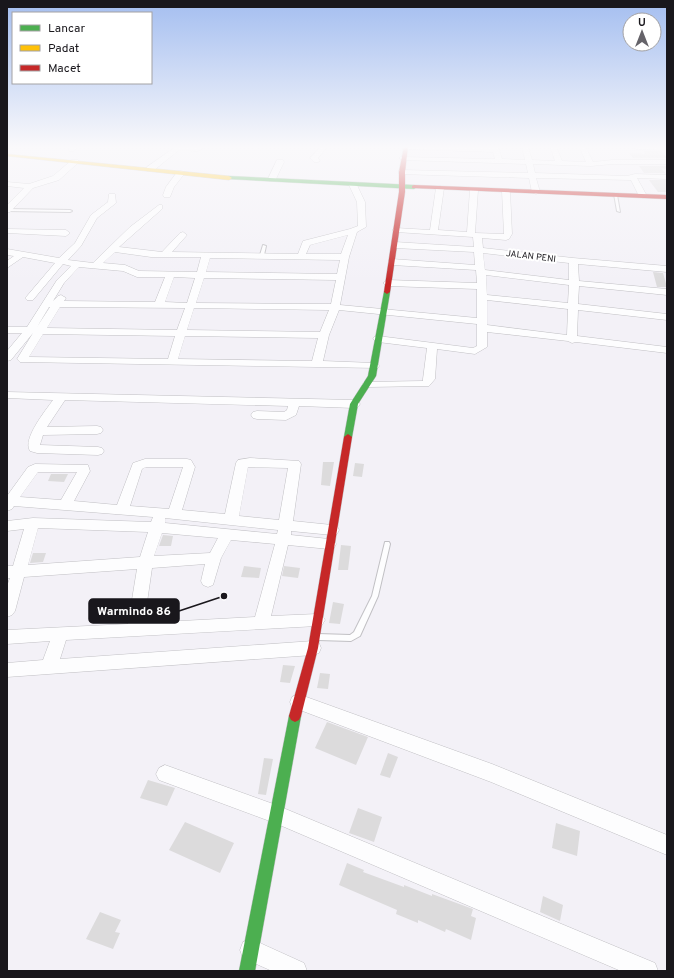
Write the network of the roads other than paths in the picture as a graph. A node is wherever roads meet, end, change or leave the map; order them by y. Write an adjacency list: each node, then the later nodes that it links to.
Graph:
1 (506, 191): 26 (street)
2 (25, 192): 17 (street)
3 (168, 192): 11 (street)
4 (356, 192): 22 (street)
5 (401, 192): 21 (street)
6 (440, 192): 23 (street)
7 (474, 192): 26 (street)
8 (525, 192): 9 (street)
9 (536, 192): 12 (street)
10 (641, 192): 14 (street)
11 (167, 195)
12 (615, 195): 14 (street); 19 (lane)
13 (112, 196): 37 (street)
14 (643, 196): 15 (street)
15 (667, 198)
16 (159, 207): 28 (street)
17 (7, 210): 18 (lane)
18 (70, 211)
19 (619, 211)
20 (7, 230): 24 (street)
21 (396, 230): 23 (street); 27 (street)
22 (353, 231): 34 (street); 35 (street)
23 (434, 232): 26 (street)
24 (66, 233)
25 (183, 235): 31 (street)
26 (474, 235): 29 (street)
27 (395, 245): 29 (street, JALAN PENI); 38 (street)
28 (113, 249): 31 (street); 40 (street)
29 (478, 250): 36 (street, JALAN PENI); 43 (street)
30 (7, 252): 32 (street)
31 (165, 254): 33 (street)
32 (21, 255): 37 (street); 41 (street)
33 (206, 255): 34 (street); 45 (street)
34 (301, 256): 35 (street)
35 (345, 257): 46 (street)
36 (573, 261): 42 (street, JALAN PENI); 48 (street)
37 (62, 262): 39 (street); 51 (street)
38 (392, 262): 43 (street); 47 (street)
39 (75, 264): 40 (street); 53 (street)
40 (96, 265): 44 (street)
41 (7, 266)
42 (667, 269)
43 (481, 270): 48 (street); 49 (street)
44 (170, 275): 45 (street); 54 (street)
45 (201, 275): 46 (street); 55 (street)
46 (340, 277): 56 (street)
47 (388, 283): 49 (street); 57 (street)
48 (574, 283): 50 (street); 58 (street)
49 (482, 286): 52 (street)
50 (667, 292)
51 (30, 298)
52 (483, 300): 58 (street); 60 (street)
53 (54, 301): 54 (street); 63 (street)
54 (160, 303): 55 (street)
55 (192, 303): 56 (street); 64 (street)
56 (335, 304): 57 (street); 65 (street)
57 (383, 309): 60 (street); 66 (street)
58 (573, 310): 59 (street); 61 (street); 67 (street)
59 (667, 317)
60 (483, 322): 67 (street); 68 (street)
61 (667, 322)
62 (9, 331): 63 (street)
63 (31, 332): 64 (street); 70 (street); 71 (street)
64 (180, 333): 65 (street); 71 (street)
65 (324, 335): 72 (street)
66 (378, 339): 68 (street); 73 (street)
67 (572, 340): 69 (street)
68 (432, 346): 74 (street)
69 (667, 350)
70 (7, 358)
71 (172, 362): 72 (street)
72 (317, 364): 73 (street)
73 (374, 366): 74 (street)
74 (368, 384): 78 (street)
75 (7, 395): 76 (street)
76 (61, 397): 77 (street); 81 (street)
77 (294, 403): 78 (street); 79 (street)
78 (354, 404): 90 (street)
79 (257, 415)
80 (97, 430): 81 (street)
81 (39, 431): 82 (street)
82 (98, 452)
83 (8, 503): 84 (street); 84 (street)
84 (65, 506): 85 (street)
85 (122, 509): 86 (street); 86 (street)
86 (162, 519): 87 (street); 88 (street); 92 (street); 96 (street)
87 (231, 520): 91 (street); 91 (street)
88 (33, 523): 89 (street); 97 (street)
89 (7, 526)
90 (332, 530): 91 (street); 93 (street)
91 (284, 532): 92 (street); 93 (street); 101 (street)
92 (227, 534): 95 (street)
93 (329, 544): 100 (street)
94 (387, 544): 105 (lane)
95 (214, 558): 96 (street); 98 (street)
96 (145, 563): 97 (street); 102 (street)
97 (12, 572): 99 (street)
98 (208, 581)
99 (7, 611)
100 (317, 620): 101 (street); 105 (street)
101 (261, 624): 102 (street)
102 (135, 630): 103 (street)
103 (60, 635): 104 (street); 106 (street)
104 (7, 637)
105 (314, 643): 106 (street); 108 (street)
106 (49, 667): 107 (street)
107 (7, 670)
108 (298, 702): 110 (street); 111 (street)
109 (165, 774): 110 (street)
110 (276, 814): 112 (street); 115 (street)
111 (667, 845)
112 (251, 950): 113 (street); 114 (street)
113 (247, 971)
114 (296, 971)
115 (647, 971)

